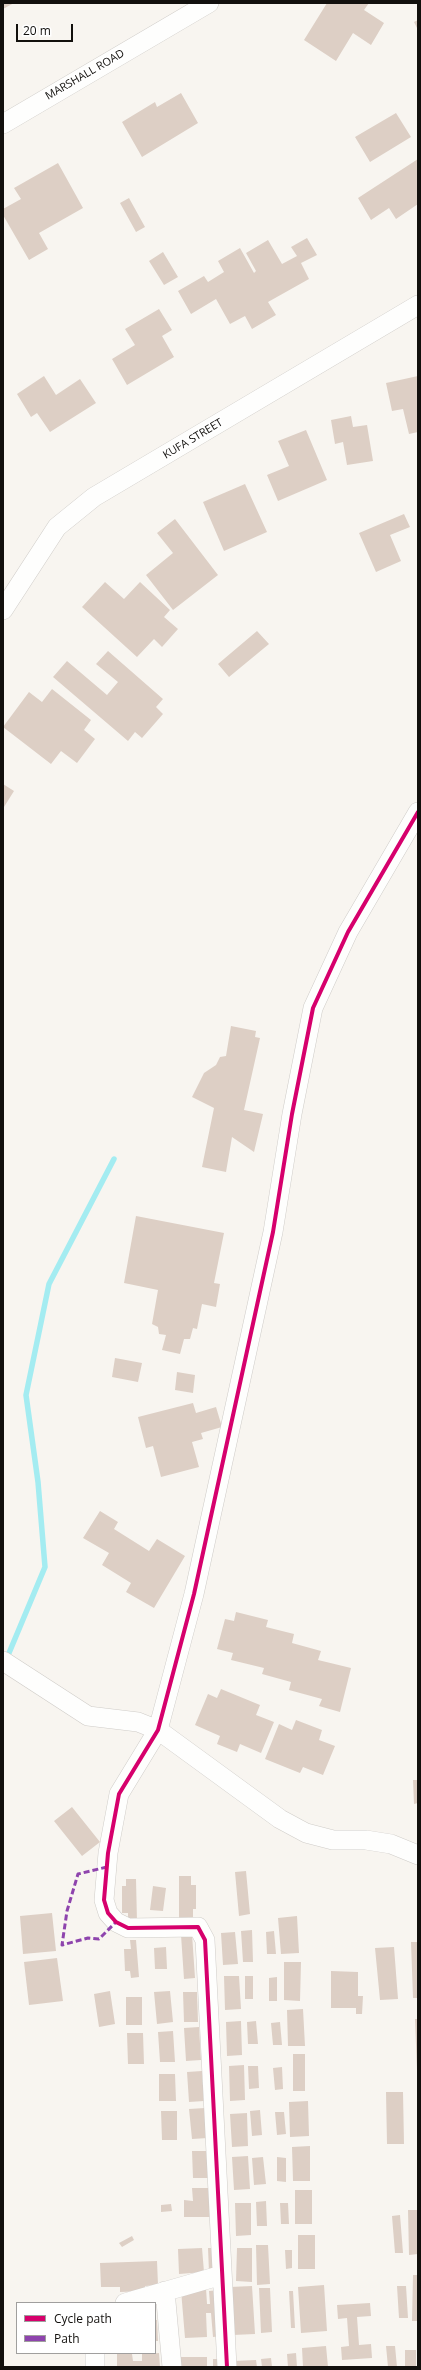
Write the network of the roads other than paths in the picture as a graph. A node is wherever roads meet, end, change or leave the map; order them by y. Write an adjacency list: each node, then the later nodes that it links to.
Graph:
1 (209, 3): 2 (street, MARSHALL ROAD)
2 (3, 124)
3 (418, 305): 4 (street, KUFA STREET)
4 (3, 610)
5 (418, 812): 7 (street)
6 (3, 1661): 7 (street)
7 (158, 1730): 8 (street); 9 (street)
8 (418, 1855)
9 (222, 2275): 10 (street); 15 (street)
10 (166, 2291): 11 (street); 14 (street)
11 (128, 2302)
12 (95, 2354): 13 (street)
13 (95, 2367)
14 (172, 2367)
15 (227, 2367)

